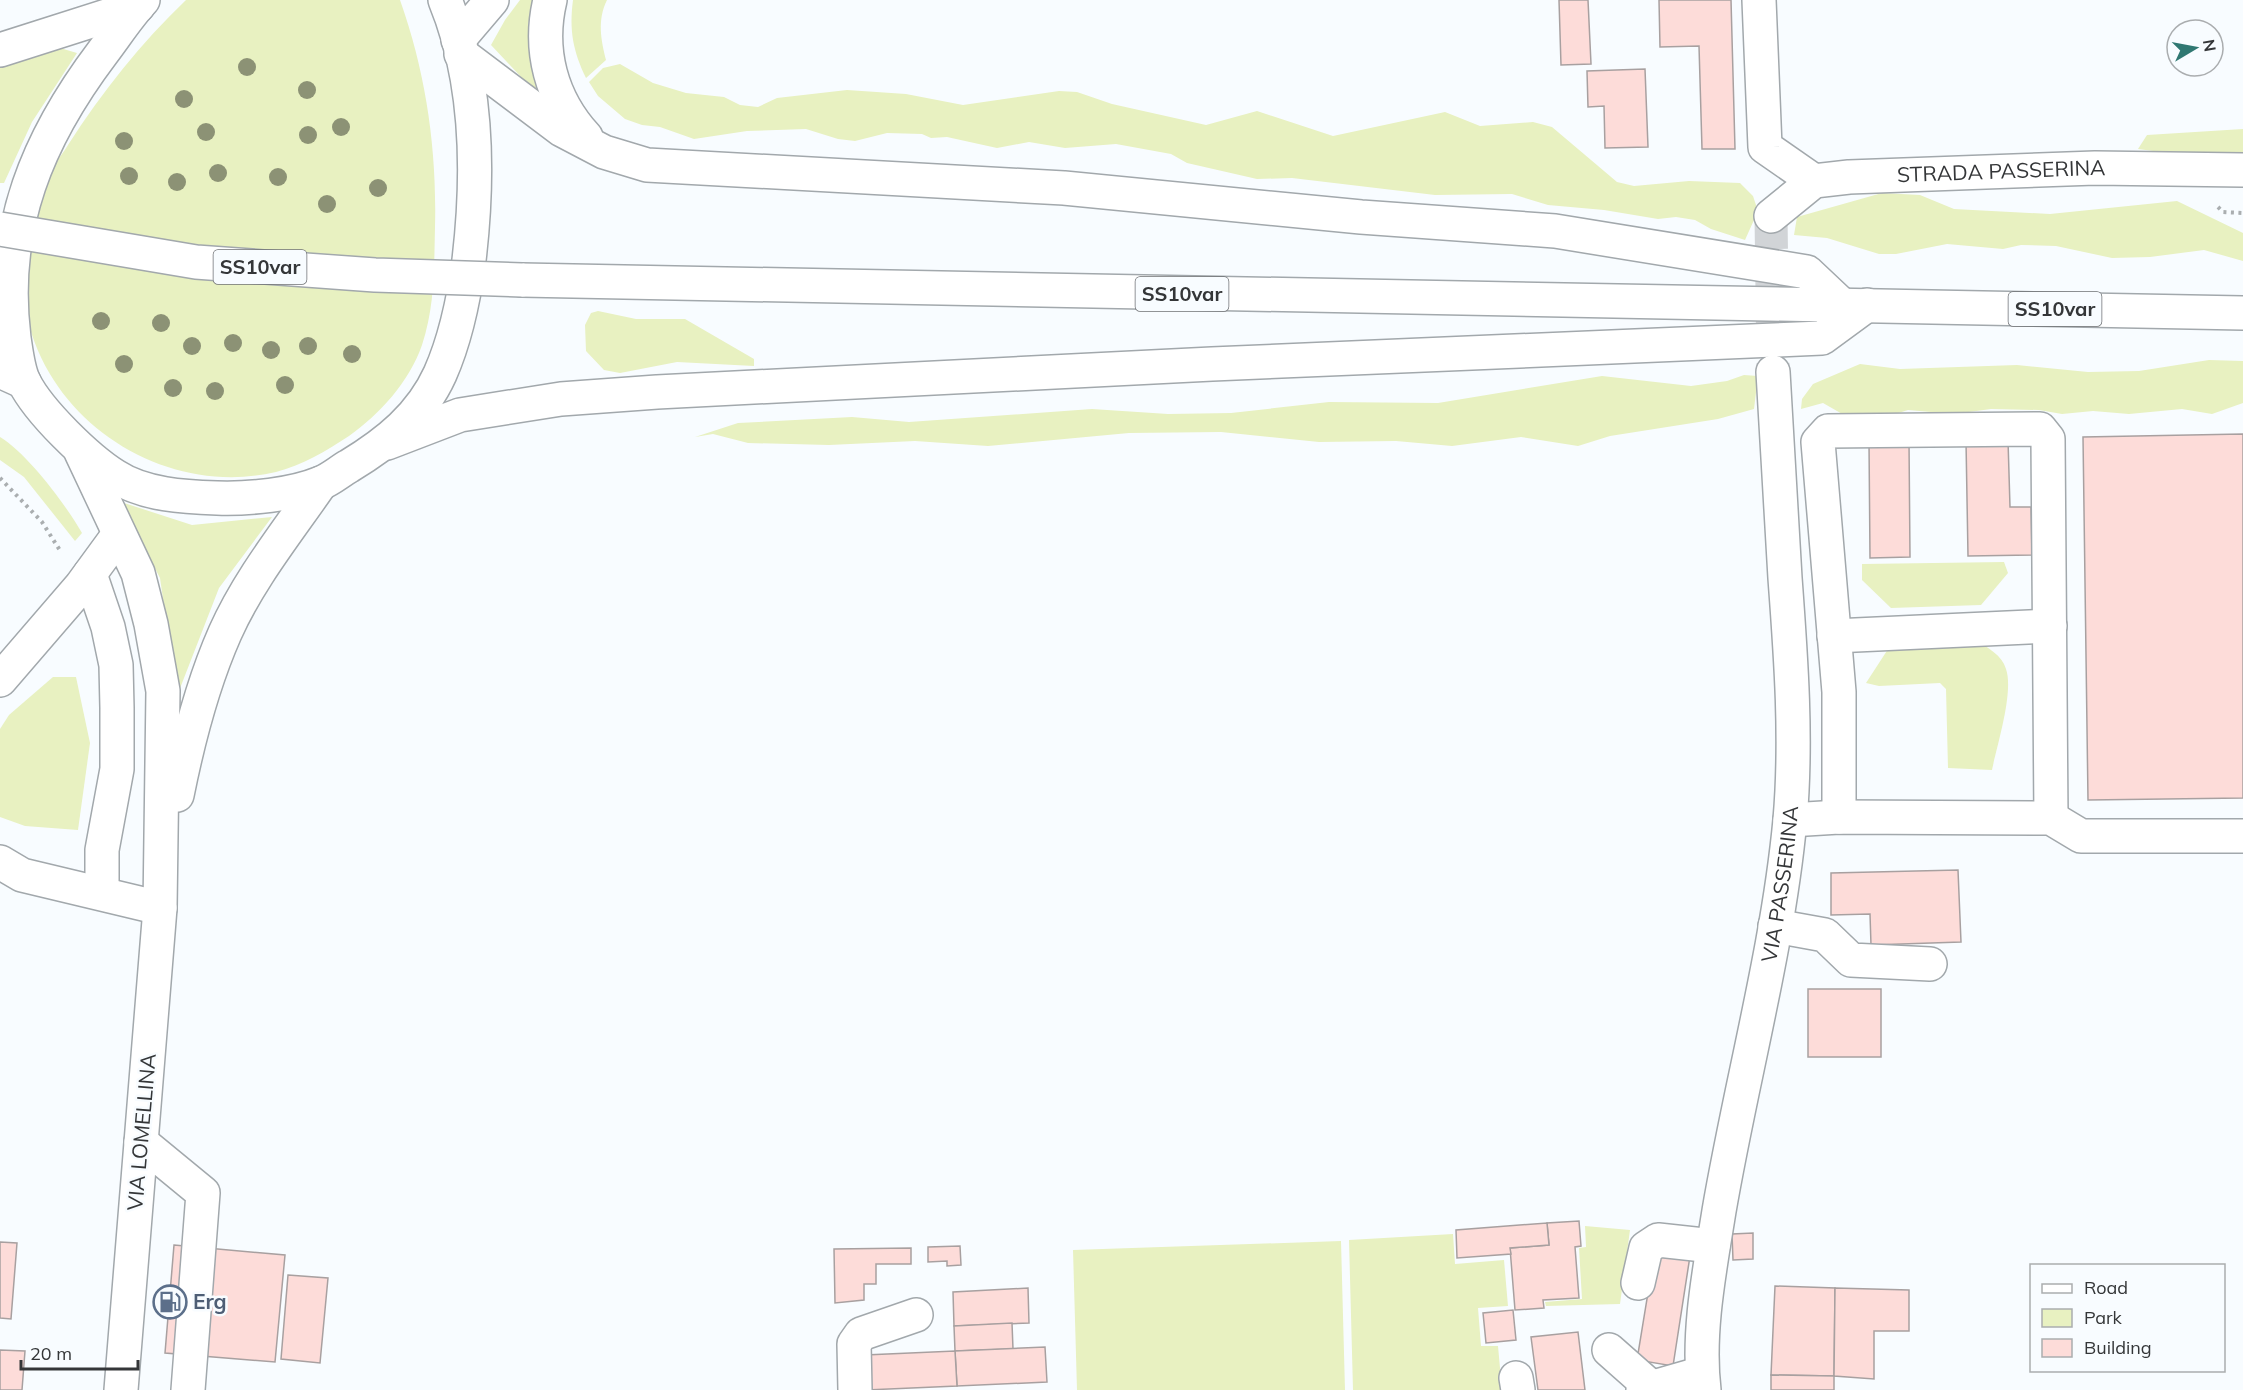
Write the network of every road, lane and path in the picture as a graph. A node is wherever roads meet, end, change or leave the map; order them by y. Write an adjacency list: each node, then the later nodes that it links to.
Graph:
1 (445, 0): 6 (main road)
2 (492, 0): 6 (main road)
3 (550, 0): 8 (main road)
4 (1759, 0): 10 (main road)
5 (140, 3): 7 (main road); 16 (main road)
6 (460, 47): 8 (main road); 17 (main road)
7 (0, 50)
8 (604, 152): 13 (main road)
9 (2243, 170): 10 (main road, STRADA PASSERINA)
10 (1814, 181): 11 (main road)
11 (1771, 216)
12 (0, 229): 13 (main road, SS10var, bridge)
13 (1855, 305): 14 (main road, SS10var); 17 (main road)
14 (2243, 313)
15 (1773, 372): 28 (main road, VIA PASSERINA)
16 (12, 376): 18 (main road)
17 (387, 443): 20 (main road)
18 (79, 448): 20 (main road); 21 (main road)
19 (0, 478): 22 (path)
20 (321, 483): 31 (main road)
21 (119, 534): 22 (main road); 31 (main road)
22 (86, 580): 25 (main road); 32 (main road)
23 (2050, 626): 24 (main road); 24 (main road); 27 (main road)
24 (1834, 636): 26 (main road)
25 (0, 680)
26 (1839, 817): 27 (main road); 28 (main road)
27 (2050, 818): 29 (main road)
28 (1790, 820): 34 (main road, VIA PASSERINA)
29 (2243, 836)
30 (0, 862): 32 (main road)
31 (162, 874): 33 (main road, VIA LOMELLINA)
32 (102, 893): 33 (main road)
33 (160, 908): 36 (main road, VIA LOMELLINA)
34 (1775, 926): 35 (main road); 37 (main road, VIA PASSERINA)
35 (1930, 964)
36 (141, 1142): 43 (main road, VIA LOMELLINA); 44 (main road)
37 (1713, 1246): 38 (main road); 41 (main road, VIA PASSERINA)
38 (1638, 1283)
39 (916, 1315): 45 (main road)
40 (1609, 1350): 42 (main road)
41 (1703, 1382): 42 (main road)
42 (1648, 1389)
43 (121, 1390)
44 (188, 1390)
45 (855, 1390)

